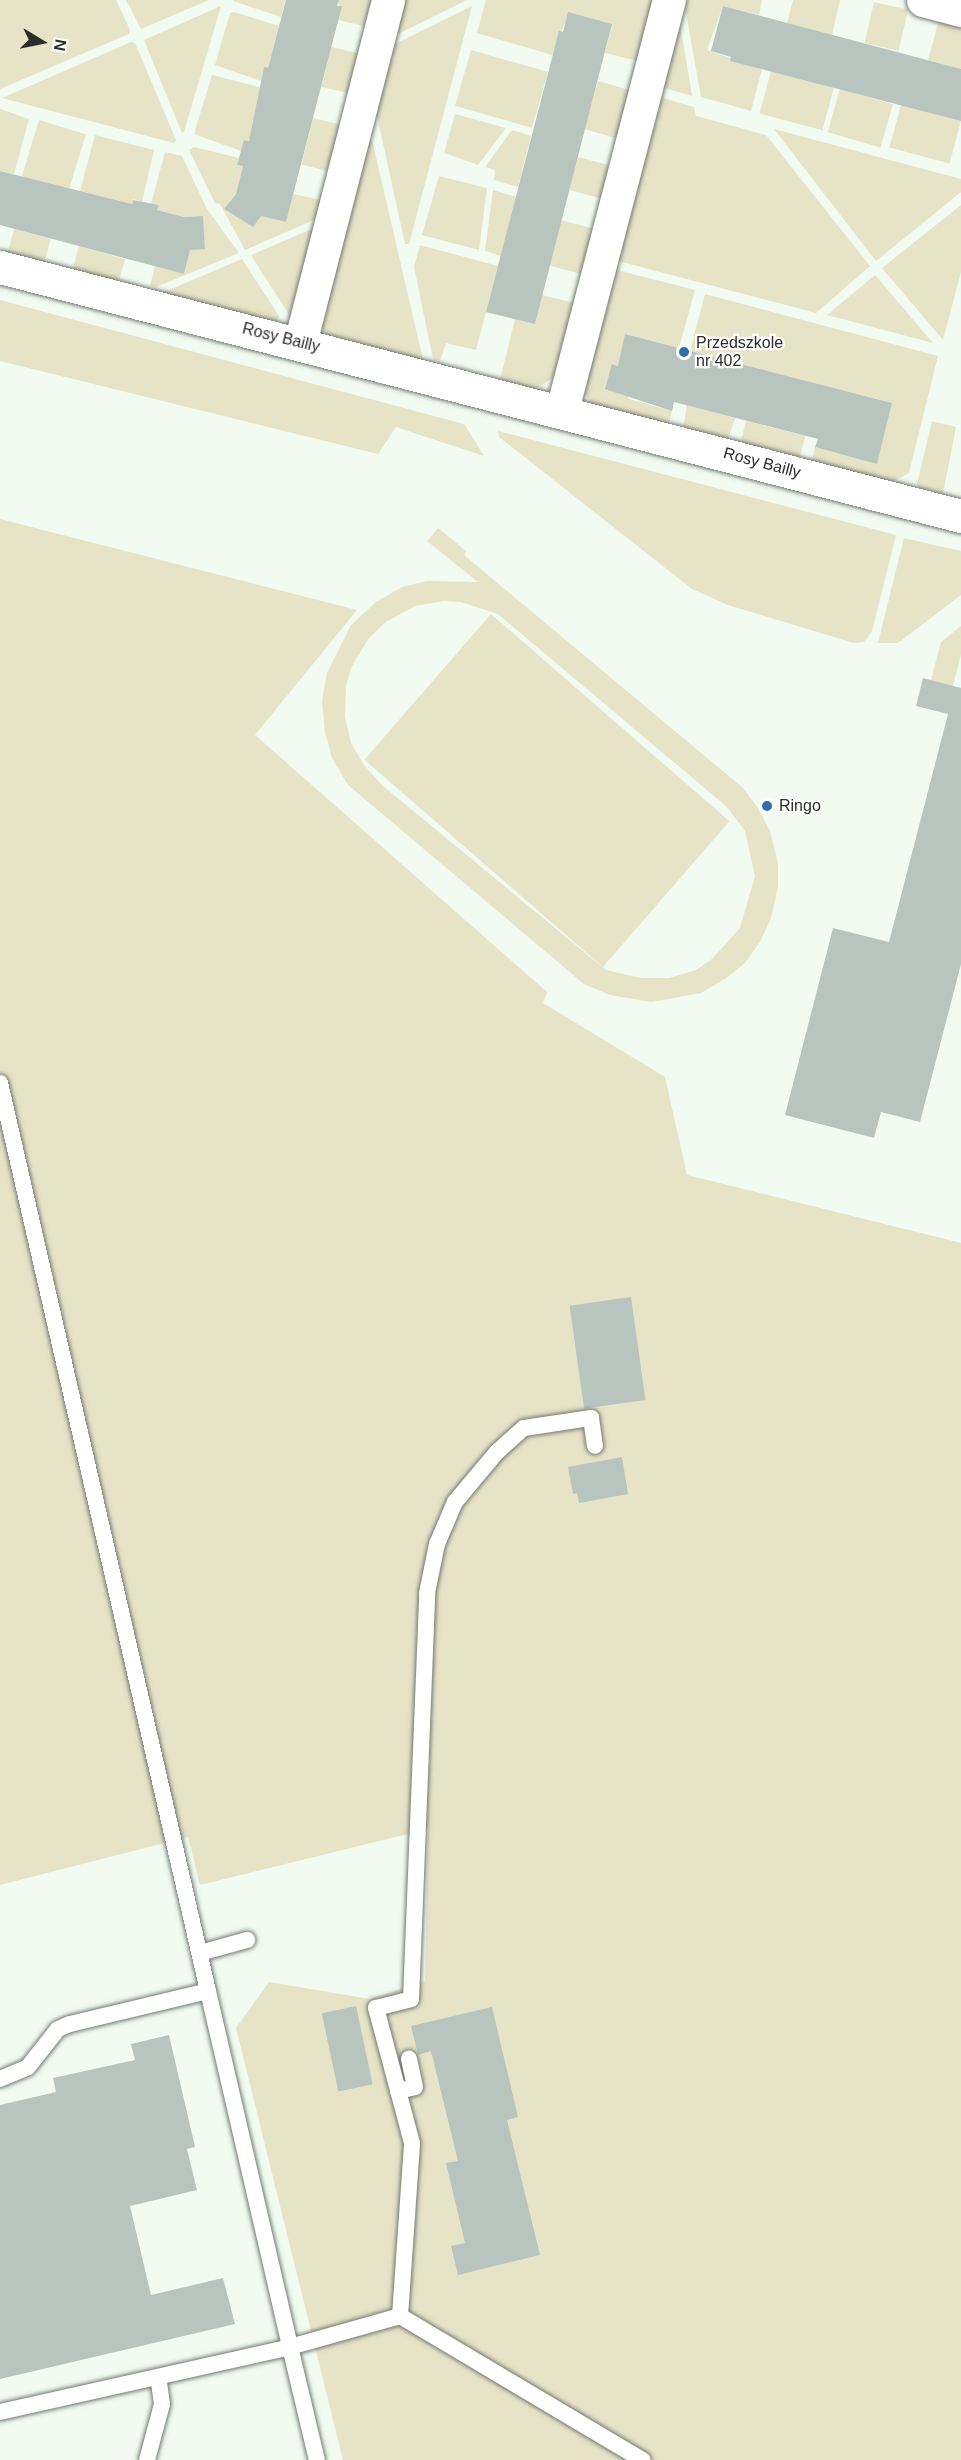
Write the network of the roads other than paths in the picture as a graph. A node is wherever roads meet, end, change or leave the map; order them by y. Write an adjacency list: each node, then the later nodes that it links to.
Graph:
1 (388, 0): 6 (street)
2 (669, 0): 7 (street)
3 (923, 0): 4 (street)
4 (961, 10)
5 (0, 267): 6 (street, Rosy Bailly)
6 (300, 343): 7 (street, Rosy Bailly)
7 (562, 410): 8 (street, Rosy Bailly)
8 (961, 516)
9 (0, 1083): 12 (lane)
10 (595, 1446): 16 (lane)
11 (247, 1940): 12 (lane)
12 (200, 1953): 13 (lane)
13 (208, 1991): 15 (lane); 18 (lane)
14 (409, 2059): 16 (lane)
15 (0, 2079)
16 (398, 2091): 17 (lane)
17 (400, 2316): 18 (lane); 23 (lane)
18 (290, 2347): 19 (lane); 22 (lane)
19 (158, 2377): 20 (lane); 21 (lane)
20 (0, 2412)
21 (147, 2460)
22 (316, 2460)
23 (643, 2460)

